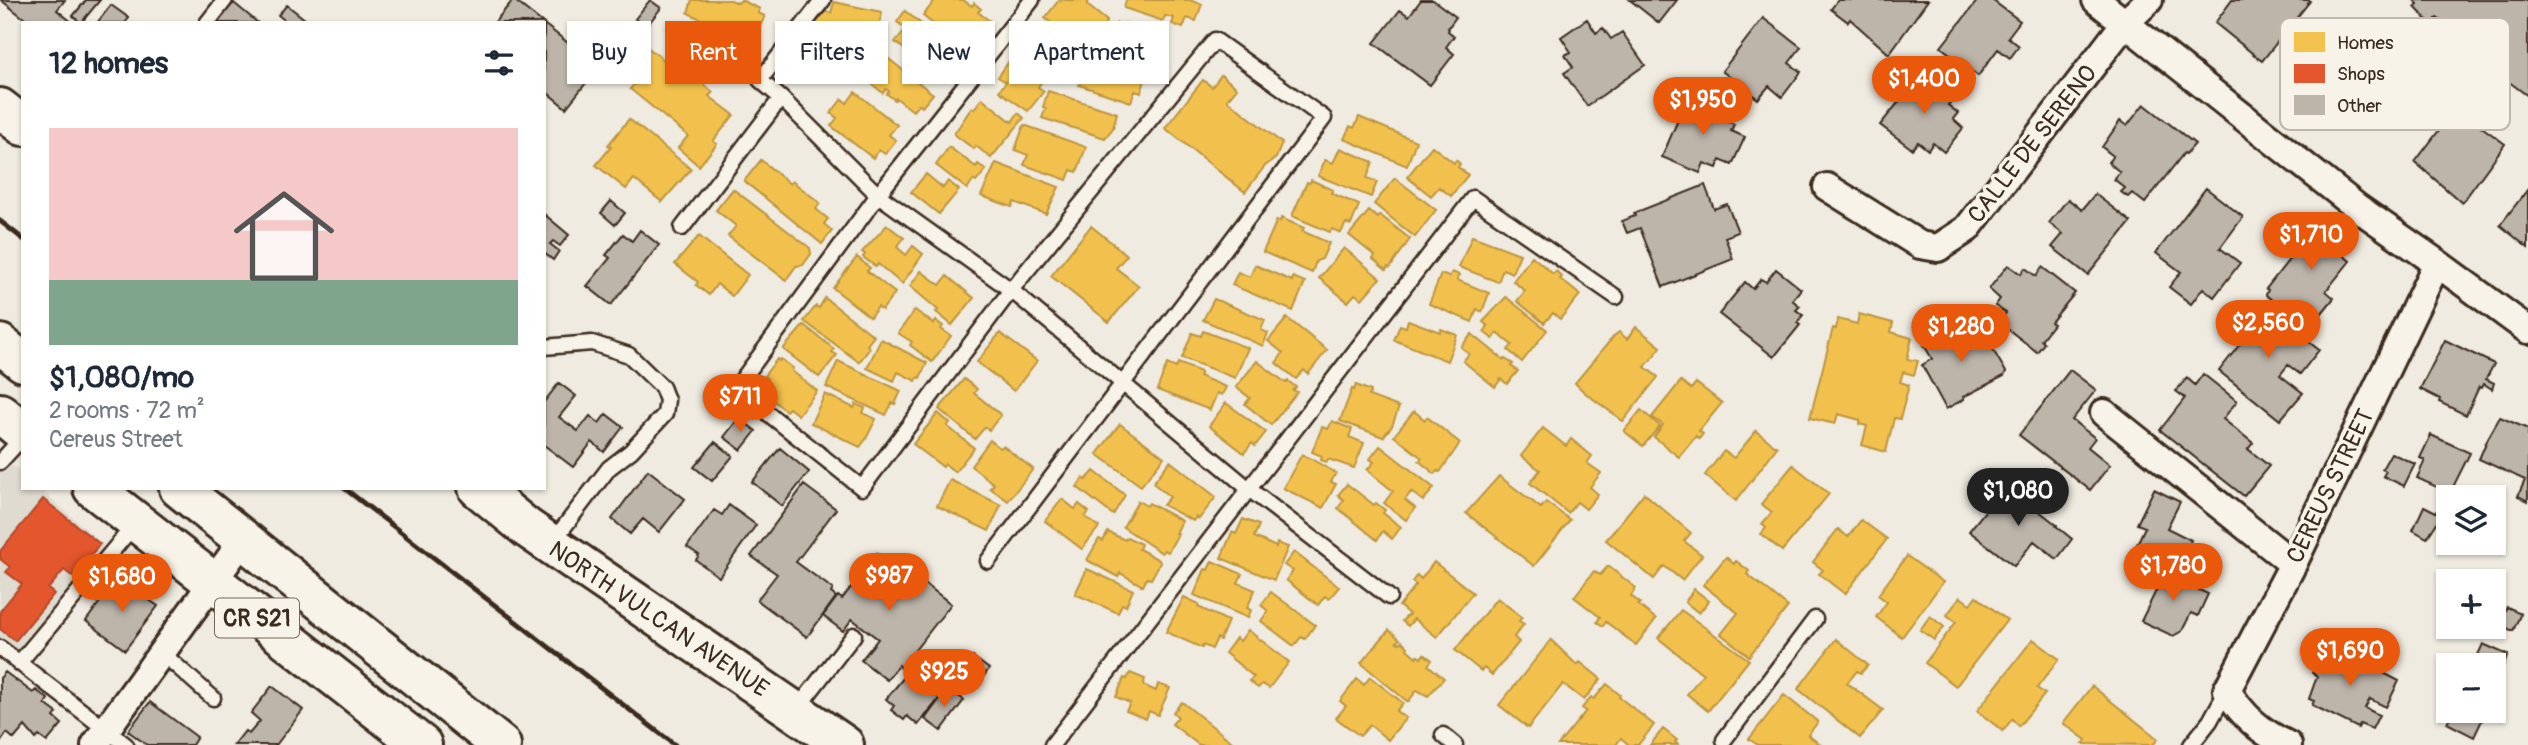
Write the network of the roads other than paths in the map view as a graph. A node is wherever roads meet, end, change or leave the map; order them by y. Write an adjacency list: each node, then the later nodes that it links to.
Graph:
1 (225, 0): 6 (lane)
2 (823, 0): 8 (lane)
3 (1032, 0): 12 (lane)
4 (2096, 0): 7 (street)
5 (2149, 0): 7 (street, CALLE DE SERENO)
6 (209, 21)
7 (2125, 23): 11 (street, CALLE DE SERENO); 14 (street)
8 (781, 97): 12 (lane); 13 (lane)
9 (0, 108): 10 (main road)
10 (21, 124)
11 (1827, 187)
12 (878, 195): 15 (lane); 15 (lane)
13 (682, 228)
14 (2437, 263): 17 (street); 35 (street, CEREUS STREET)
15 (1011, 290): 21 (lane); 21 (lane)
16 (1616, 296): 27 (lane)
17 (2528, 330)
18 (0, 344): 20 (main road)
19 (546, 347): 33 (lane)
20 (21, 360)
21 (1123, 383): 27 (lane); 34 (lane)
22 (0, 413): 24 (main road)
23 (2104, 413): 35 (street)
24 (21, 430)
25 (21, 439): 26 (lane)
26 (0, 462)
27 (1249, 489): 37 (lane); 52 (lane)
28 (96, 490): 31 (main road, CR S21)
29 (181, 490): 32 (main road, CR S21)
30 (481, 490): 33 (main road, NORTH VULCAN AVENUE)
31 (136, 522): 36 (main road, CR S21); 42 (lane)
32 (243, 540): 36 (street); 50 (main road, CR S21)
33 (551, 544): 45 (main road, NORTH VULCAN AVENUE)
34 (988, 561)
35 (2293, 564): 44 (street, CEREUS STREET)
36 (212, 583): 41 (street); 49 (main road, CR S21)
37 (1389, 597)
38 (1815, 619): 48 (lane)
39 (854, 635): 45 (lane)
40 (0, 648): 42 (lane)
41 (162, 653): 43 (lane); 47 (street)
42 (19, 663): 47 (lane)
43 (213, 698)
44 (2232, 698): 54 (lane); 55 (street)
45 (795, 711): 51 (main road, NORTH VULCAN AVENUE)
46 (1443, 734): 53 (lane)
47 (110, 740)
48 (1724, 740)
49 (422, 745)
50 (501, 745)
51 (844, 745)
52 (1052, 745)
53 (1455, 745)
54 (2191, 745)
55 (2288, 745)

